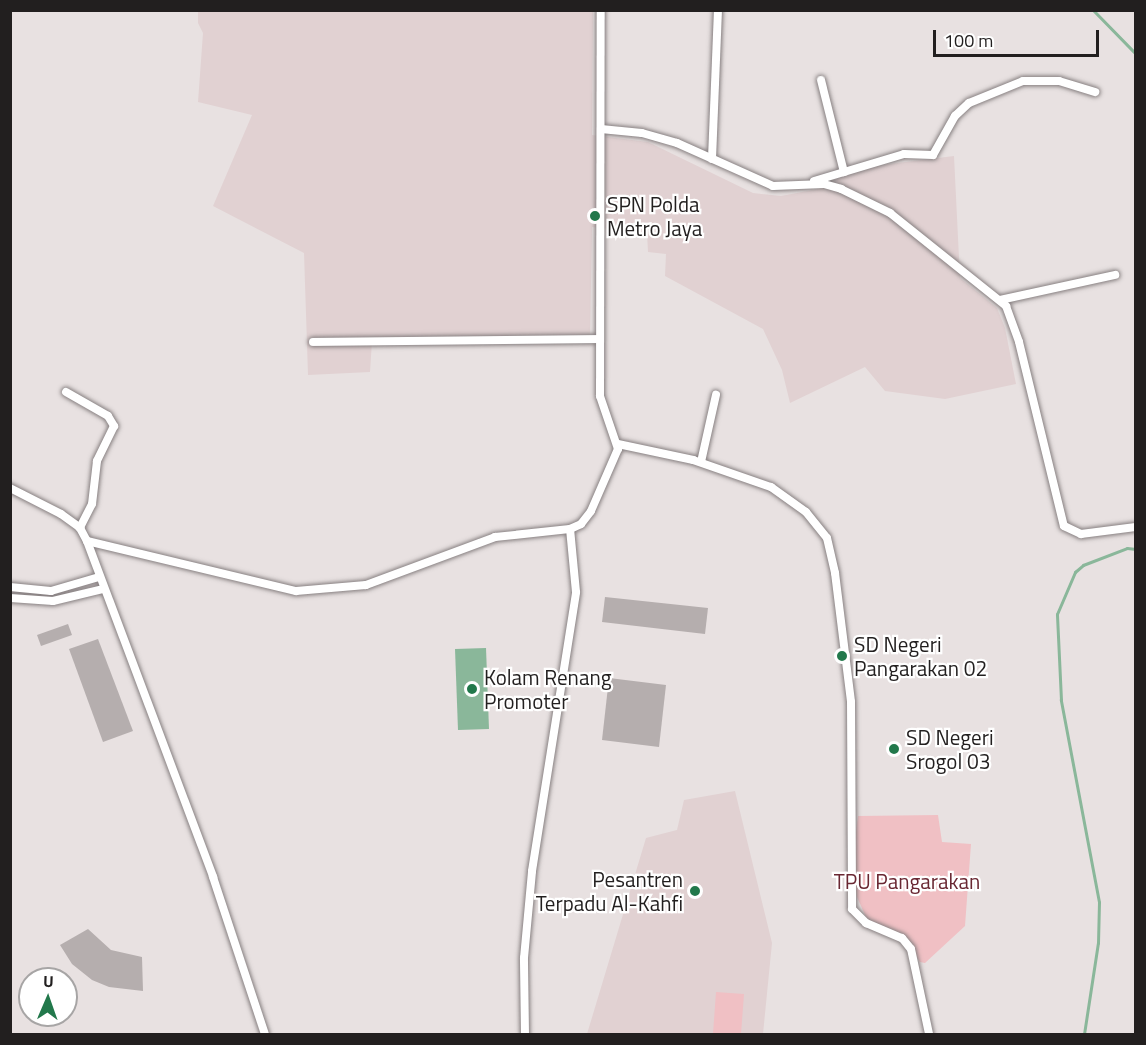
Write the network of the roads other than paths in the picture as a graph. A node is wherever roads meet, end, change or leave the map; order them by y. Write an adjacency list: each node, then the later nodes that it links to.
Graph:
1 (601, 10): 5 (street)
2 (718, 10): 6 (street)
3 (821, 80): 7 (street)
4 (1095, 92): 7 (street)
5 (601, 129): 6 (street); 11 (street)
6 (712, 159): 8 (street)
7 (844, 172): 8 (street)
8 (805, 183): 10 (street)
9 (1115, 275): 10 (street)
10 (1000, 300): 18 (street)
11 (599, 339): 12 (street); 15 (street)
12 (313, 342)
13 (66, 392): 19 (street)
14 (716, 395): 16 (street)
15 (618, 444): 16 (street); 20 (street)
16 (701, 462): 28 (street)
17 (10, 488): 19 (street)
18 (1136, 527)
19 (80, 528): 21 (street)
20 (570, 529): 21 (street); 27 (street)
21 (87, 542): 22 (street)
22 (99, 577): 23 (street); 24 (street)
23 (10, 587)
24 (103, 589): 25 (street); 26 (street)
25 (10, 597)
26 (265, 1035)
27 (525, 1035)
28 (929, 1035)

